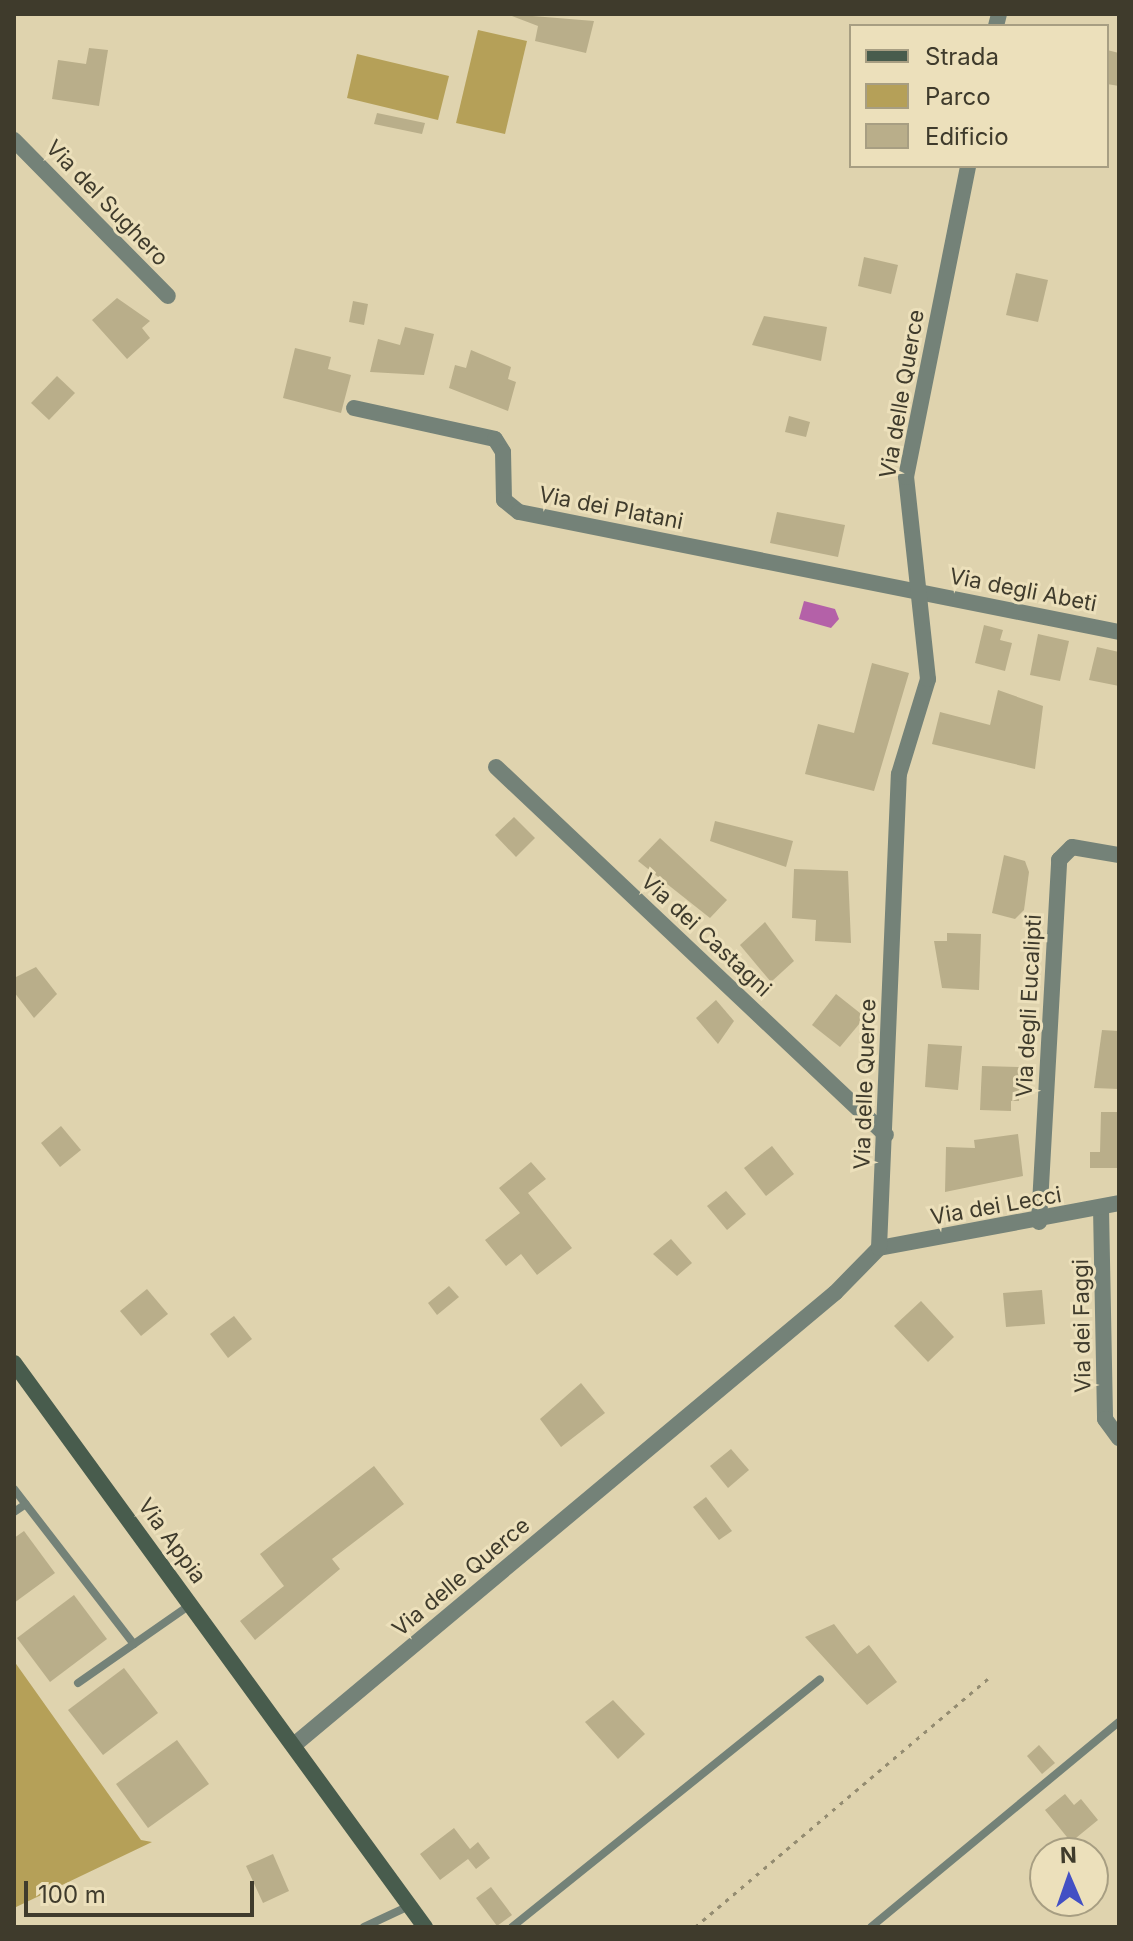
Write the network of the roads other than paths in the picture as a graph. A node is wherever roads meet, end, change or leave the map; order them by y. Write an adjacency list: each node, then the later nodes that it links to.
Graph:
1 (14, 140): 3 (street, Via del Sughero)
2 (968, 168): 5 (street, Via delle Querce)
3 (168, 296)
4 (354, 408): 5 (street, Via dei Platani)
5 (918, 592): 6 (street, Via degli Abeti); 9 (street, Via delle Querce)
6 (1119, 632)
7 (496, 767): 9 (street, Via dei Castagni)
8 (1119, 855): 12 (street, Via degli Eucalipti)
9 (886, 1135): 13 (street, Via delle Querce)
10 (1119, 1203): 11 (street, Via dei Lecci)
11 (1101, 1208): 12 (street, Via dei Lecci); 15 (street, Via dei Faggi)
12 (1039, 1222): 13 (street, Via dei Lecci)
13 (879, 1248): 24 (street, Via delle Querce)
14 (14, 1363): 19 (street, Via Appia)
15 (1119, 1438)
16 (14, 1489): 17 (lane)
17 (26, 1504): 18 (lane); 20 (lane)
18 (14, 1512)
19 (191, 1604): 20 (lane); 24 (street, Via Appia)
20 (134, 1644): 22 (lane)
21 (820, 1679): 28 (lane)
22 (78, 1683)
23 (1119, 1722): 29 (lane)
24 (294, 1745): 25 (street, Via Appia)
25 (410, 1905): 26 (lane); 27 (street, Via Appia)
26 (364, 1927)
27 (425, 1927)
28 (512, 1927)
29 (871, 1927)

